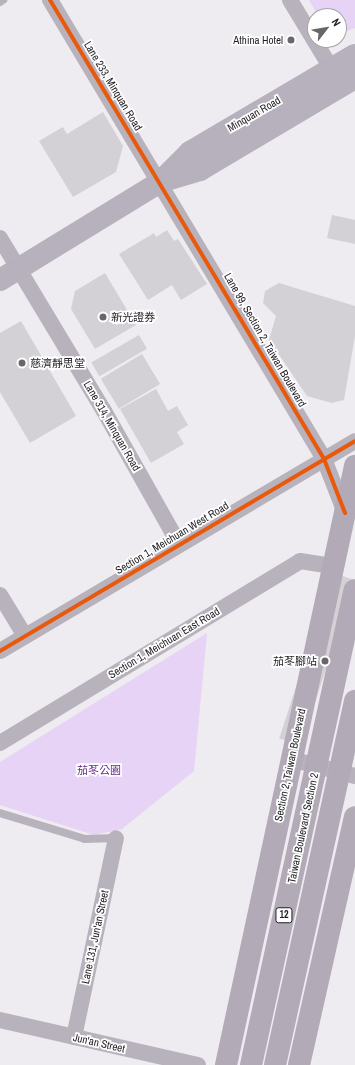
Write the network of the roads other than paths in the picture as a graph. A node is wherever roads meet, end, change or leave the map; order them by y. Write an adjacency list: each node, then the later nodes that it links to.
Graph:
1 (3, 0): 4 (lane)
2 (50, 0): 8 (street, Lane 233, Minquan Road)
3 (290, 0): 6 (street)
4 (0, 2)
5 (355, 54): 6 (main road, Minquan Road)
6 (331, 68): 8 (main road, Minquan Road)
7 (355, 78): 8 (main road, Minquan Road)
8 (160, 182): 10 (main road, Minquan Road); 12 (street, Lane 99, Section 2, Taiwan Boulevard)
9 (0, 238): 10 (street, Lane 314, Minquan Road)
10 (9, 274): 15 (street, Lane 314, Minquan Road)
11 (355, 441): 12 (street, Section 1, Meichuan West Road)
12 (324, 459): 14 (street, Lane 99, Section 2, Taiwan Boulevard); 15 (street, Section 1, Meichuan West Road)
13 (355, 466): 14 (main road, Section 2, Taiwan Boulevard)
14 (345, 513): 16 (main road, Section 2, Taiwan Boulevard)
15 (179, 544): 19 (street, Section 1, Meichuan West Road)
16 (332, 566): 22 (street, Section 1, Meichuan East Road); 23 (main road, Section 2, Taiwan Boulevard)
17 (355, 590): 24 (main road, Taiwan Boulevard Section 2 / 12)
18 (0, 595): 19 (street)
19 (25, 636): 20 (street, Section 1, Meichuan West Road)
20 (0, 651)
21 (355, 701): 25 (main road, 12)
22 (0, 743)
23 (291, 759): 24 (street); 32 (main road, Section 2, Taiwan Boulevard)
24 (317, 766): 25 (street); 33 (main road, Taiwan Boulevard Section 2 / 12)
25 (348, 774): 34 (main road, 12)
26 (0, 813): 28 (lane)
27 (355, 817): 35 (main road)
28 (116, 838): 30 (street, Lane 131, Jun'an Street)
29 (0, 1020): 30 (street, Jun'an Street)
30 (74, 1037): 31 (street, Jun'an Street)
31 (198, 1065)
32 (226, 1065)
33 (251, 1065)
34 (275, 1065)
35 (299, 1065)

